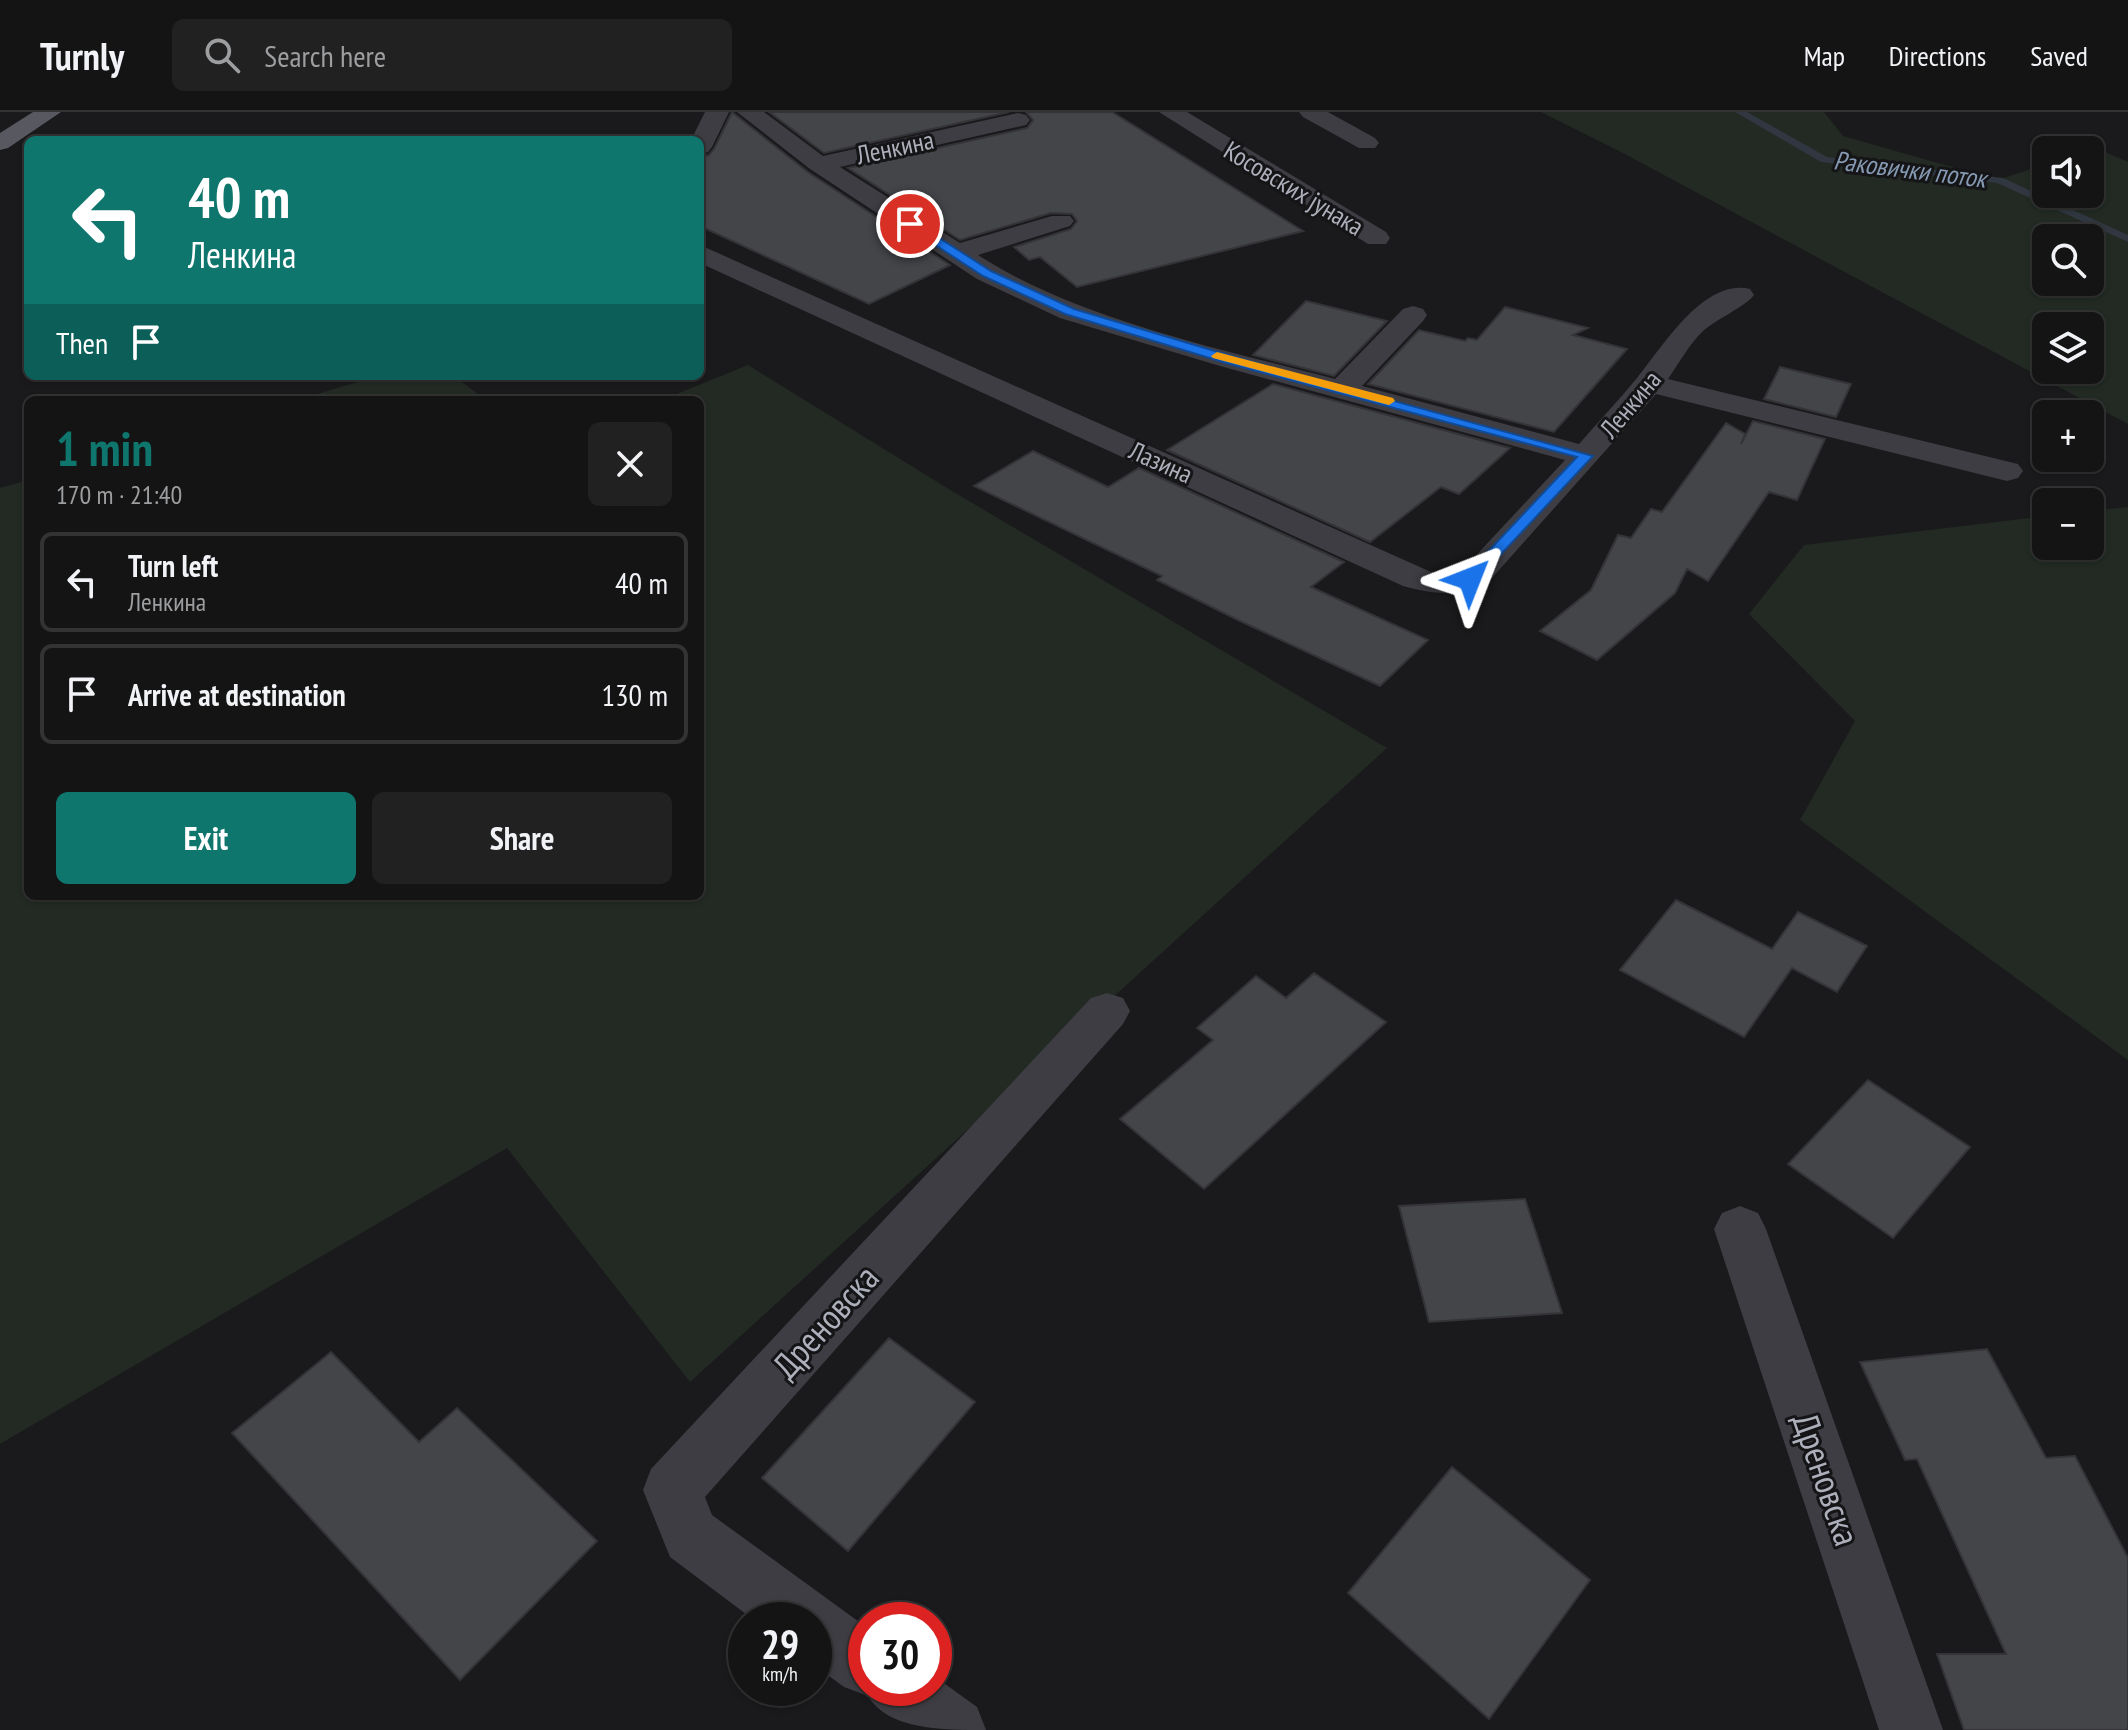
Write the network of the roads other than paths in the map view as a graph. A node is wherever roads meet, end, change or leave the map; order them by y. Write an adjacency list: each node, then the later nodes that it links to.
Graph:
1 (49, 112): 8 (main road)
2 (717, 112): 7 (street)
3 (749, 112): 10 (street, Ленкина)
4 (1171, 112): 12 (street, Косовских јунака)
5 (1311, 112): 9 (street)
6 (1018, 120): 10 (street, Ленкина)
7 (704, 139)
8 (0, 143)
9 (1367, 143)
10 (819, 164): 13 (street, Ленкина)
11 (1061, 221): 13 (street)
12 (1377, 238)
13 (956, 253): 18 (street, Ленкина)
14 (704, 255): 19 (street, Лазина)
15 (1740, 295): 17 (street, Ленкина)
16 (1413, 315): 18 (street)
17 (1649, 383): 19 (street, Ленкина); 20 (street)
18 (1343, 388): 19 (street, Ленкина)
19 (1586, 456)
20 (2007, 471)
21 (1107, 1011): 23 (street, Дреновска)
22 (1740, 1229): 26 (street, Дреновска)
23 (781, 1602)
24 (921, 1706): 25 (street)
25 (954, 1730)
26 (1911, 1730)

